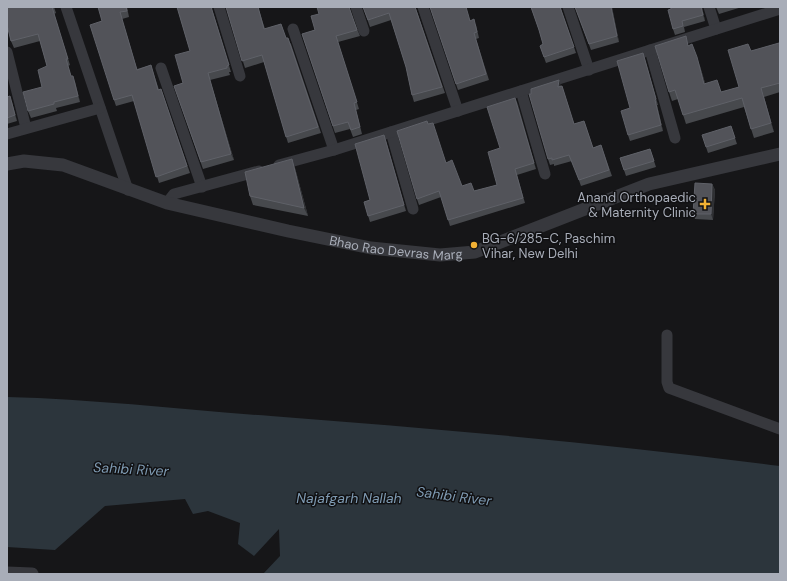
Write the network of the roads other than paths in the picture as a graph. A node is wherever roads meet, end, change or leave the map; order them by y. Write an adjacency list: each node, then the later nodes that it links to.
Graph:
1 (66, 7): 17 (street)
2 (219, 7): 15 (street)
3 (356, 7): 10 (street)
4 (423, 7): 18 (street)
5 (568, 7): 14 (street)
6 (709, 7): 9 (street)
7 (780, 9): 9 (street)
8 (293, 29): 23 (street)
9 (716, 30): 11 (street)
10 (364, 32)
11 (650, 50): 14 (street); 22 (street)
12 (7, 52): 19 (street)
13 (161, 68): 27 (street)
14 (589, 70): 16 (street)
15 (240, 76)
16 (522, 91): 18 (street); 26 (street)
17 (100, 108): 19 (street); 28 (street)
18 (458, 111): 20 (street)
19 (26, 128): 21 (street)
20 (391, 132): 23 (street); 30 (street)
21 (7, 134)
22 (675, 138)
23 (334, 150): 27 (street)
24 (780, 154): 29 (street, Bhao Rao Devras Marg)
25 (7, 164): 28 (street, Bhao Rao Devras Marg)
26 (545, 174)
27 (202, 187): 29 (street)
28 (128, 190): 29 (street, Bhao Rao Devras Marg)
29 (167, 203)
30 (413, 209)
31 (667, 335): 32 (street)
32 (780, 429)
33 (7, 573): 34 (street)
34 (32, 574)

